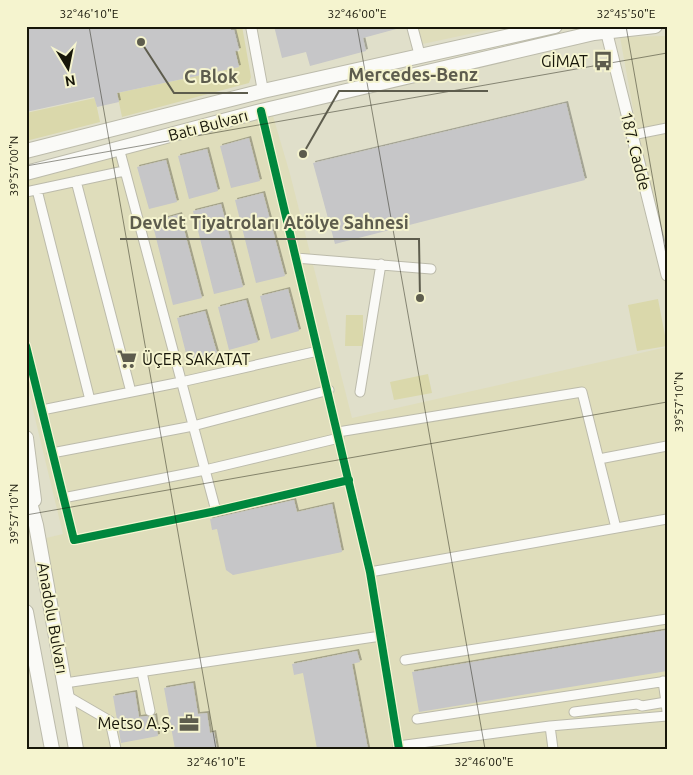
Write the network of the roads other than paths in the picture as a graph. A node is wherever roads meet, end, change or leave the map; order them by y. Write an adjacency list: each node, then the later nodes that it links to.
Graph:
1 (251, 26): 7 (street)
2 (412, 26): 6 (street)
3 (555, 26): 6 (main road, Batı Bulvarı)
4 (655, 26): 5 (main road, Batı Bulvarı)
5 (606, 29): 8 (main road, Batı Bulvarı); 10 (main road, 187. Cadde)
6 (420, 56): 7 (main road, Batı Bulvarı)
7 (263, 91): 12 (main road, Batı Bulvarı)
8 (261, 111): 11 (main road, Batı Bulvarı); 18 (street)
9 (667, 128): 10 (street)
10 (632, 136): 21 (main road, 187. Cadde)
11 (119, 148): 13 (street); 14 (main road, Batı Bulvarı)
12 (26, 151)
13 (124, 171): 15 (street); 24 (street)
14 (26, 173)
15 (76, 181): 16 (street); 26 (street)
16 (37, 190): 17 (street); 28 (street)
17 (26, 192)
18 (296, 258): 19 (street); 23 (street)
19 (381, 264): 20 (street); 27 (street)
20 (431, 269)
21 (667, 276)
22 (26, 346): 29 (street)
23 (318, 351): 24 (street); 25 (street)
24 (181, 382): 26 (street); 30 (street)
25 (329, 390): 30 (street); 31 (street)
26 (131, 392): 28 (street)
27 (360, 392)
28 (90, 400): 29 (street)
29 (42, 410): 34 (street)
30 (193, 426): 34 (street); 36 (street)
31 (339, 435): 35 (street); 36 (street); 37 (street)
32 (26, 438): 42 (main road)
33 (667, 446): 35 (street)
34 (52, 453): 39 (street)
35 (599, 459): 43 (street)
36 (205, 470): 39 (street); 40 (street)
37 (349, 480): 40 (street); 44 (street)
38 (26, 488): 42 (main road, Anadolu Bulvarı)
39 (63, 498): 40 (street)
40 (216, 511)
41 (667, 518): 43 (street)
42 (36, 525): 51 (main road, Anadolu Bulvarı)
43 (616, 528): 44 (street)
44 (370, 572): 47 (street)
45 (26, 612): 61 (main road, Anadolu Bulvarı)
46 (667, 619): 48 (street)
47 (381, 636): 49 (street); 60 (street)
48 (405, 660)
49 (142, 672): 51 (street); 54 (street)
50 (665, 681): 52 (street); 53 (street)
51 (66, 690): 62 (main road, Anadolu Bulvarı); 63 (street)
52 (570, 696): 55 (street); 57 (street)
53 (666, 702): 55 (street); 56 (street)
54 (150, 712)
55 (574, 712): 58 (street)
56 (667, 714): 58 (street)
57 (417, 720)
58 (576, 723): 59 (street)
59 (550, 726): 60 (street); 64 (street)
60 (399, 747)
61 (52, 749)
62 (76, 749)
63 (116, 749)
64 (553, 749)

